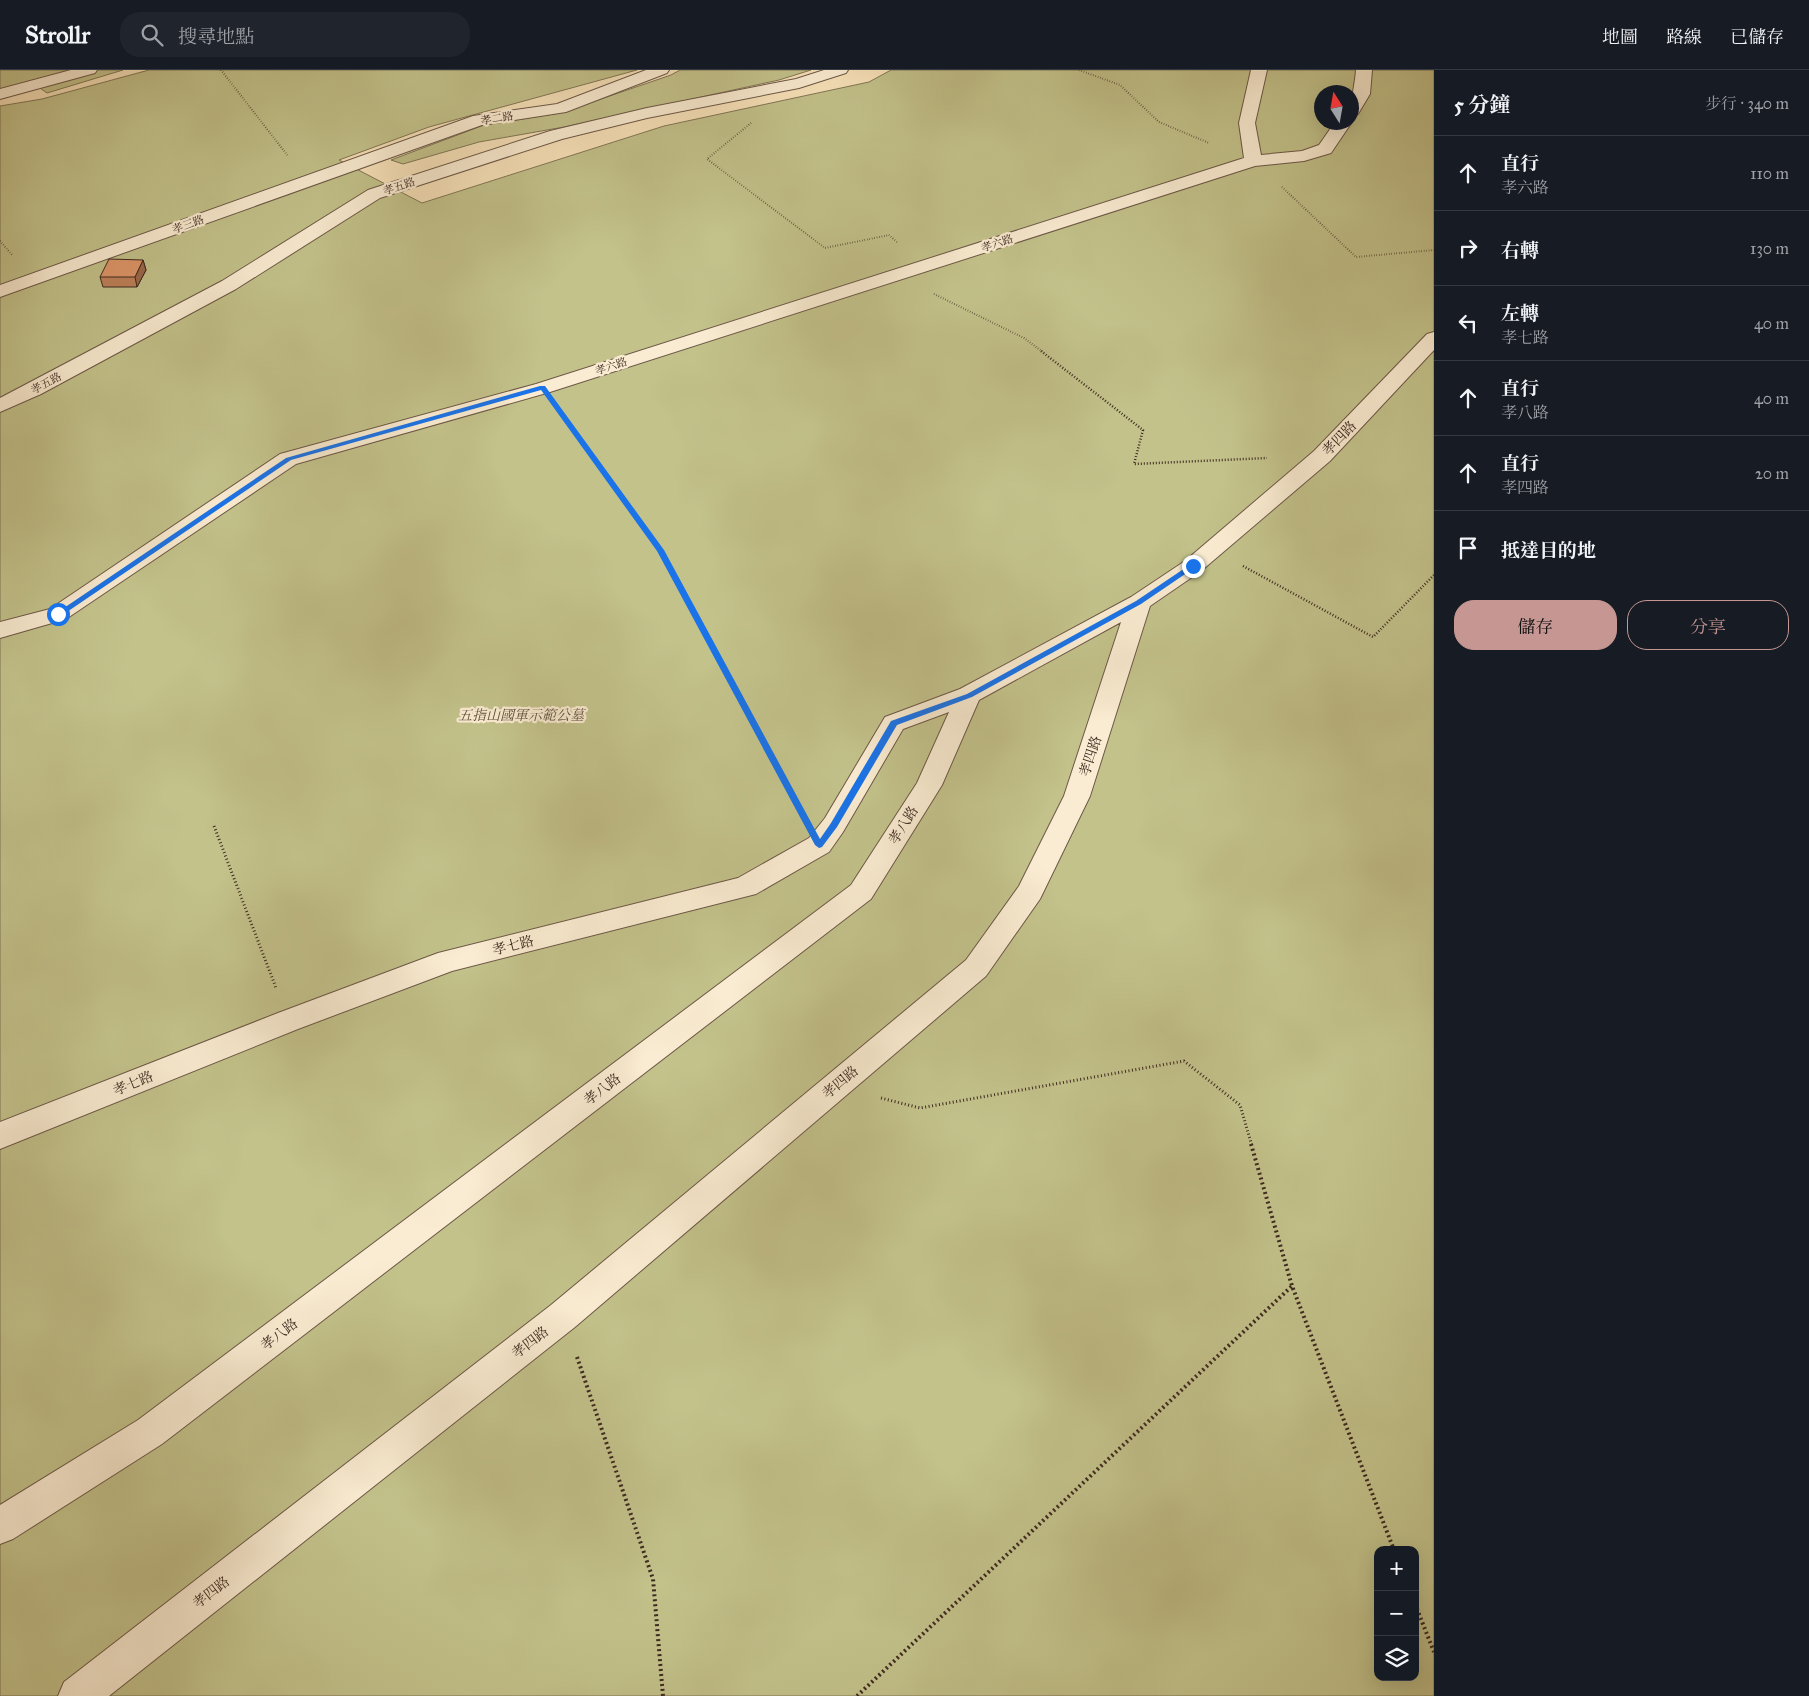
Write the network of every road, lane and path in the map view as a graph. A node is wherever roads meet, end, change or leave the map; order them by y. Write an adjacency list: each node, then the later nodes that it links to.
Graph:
1 (89, 70): 8 (lane)
2 (221, 70): 13 (path)
3 (661, 70): 14 (lane, 孝二路)
4 (840, 70): 14 (lane, 孝五路)
5 (1079, 70): 12 (path)
6 (1259, 70): 12 (lane)
7 (1364, 70): 9 (lane)
8 (0, 94)
9 (1359, 99)
10 (753, 121): 16 (path)
11 (1338, 130): 12 (lane)
12 (1253, 161): 15 (path); 16 (lane, 孝六路)
13 (307, 181): 14 (lane, 孝三路); 18 (lane, 孝三路)
14 (354, 184): 21 (lane, 孝五路)
15 (1434, 250)
16 (925, 266): 17 (lane, 孝六路)
17 (896, 275): 20 (lane, 孝六路); 22 (path)
18 (0, 291)
19 (1434, 338): 22 (lane, 孝四路)
20 (543, 388): 26 (lane, 孝六路); 29 (path)
21 (0, 406)
22 (1322, 456): 23 (lane, 孝四路)
23 (1212, 549): 24 (path); 25 (lane, 孝四路)
24 (1434, 575)
25 (1139, 602): 27 (lane); 31 (lane, 孝四路)
26 (0, 630)
27 (969, 695): 29 (lane, 孝七路); 35 (lane, 孝八路)
28 (214, 826): 30 (path)
29 (819, 845): 30 (lane, 孝七路)
30 (288, 1021): 32 (lane, 孝七路)
31 (834, 1086): 33 (path); 34 (lane, 孝四路)
32 (0, 1136)
33 (1292, 1286): 36 (path); 41 (path)
34 (563, 1316): 39 (lane, 孝四路); 40 (path)
35 (0, 1526)
36 (1392, 1546)
37 (1419, 1614): 38 (path)
38 (1434, 1652)
39 (78, 1696)
40 (663, 1696)
41 (858, 1696)

